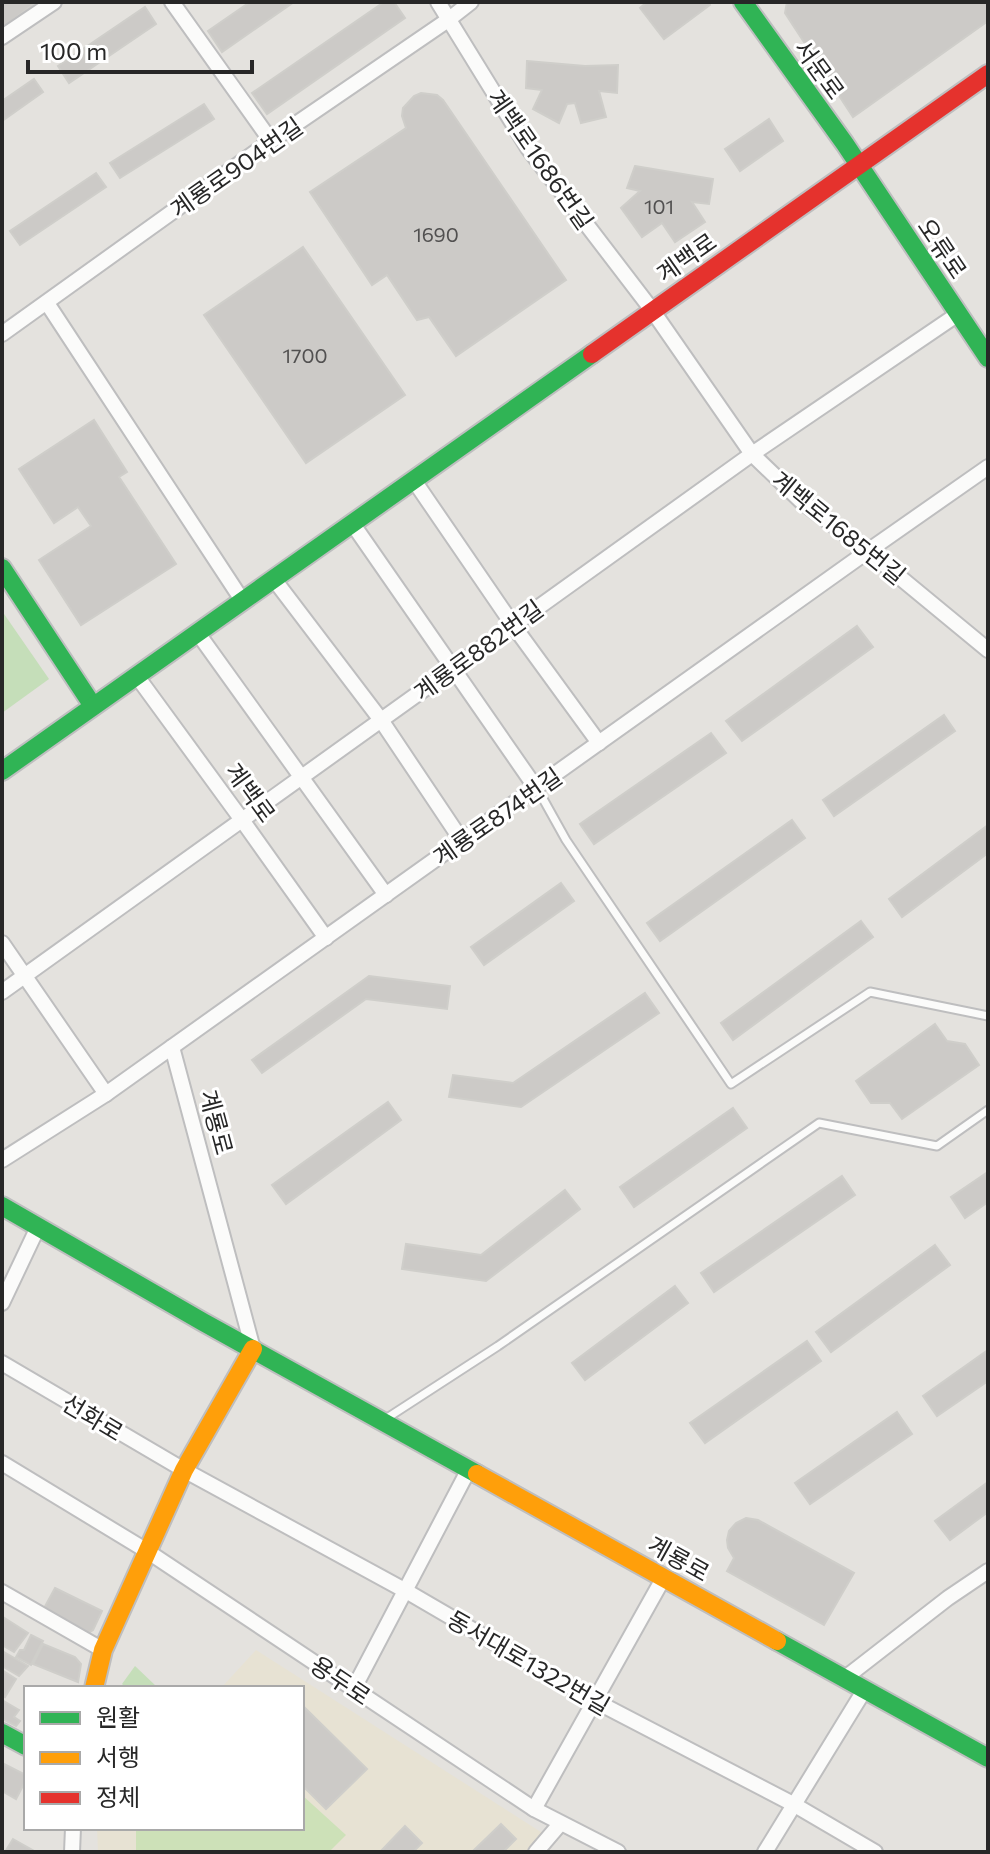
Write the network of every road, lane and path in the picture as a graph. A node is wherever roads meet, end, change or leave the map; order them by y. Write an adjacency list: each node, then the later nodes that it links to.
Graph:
1 (54, 2): 7 (street)
2 (172, 2): 9 (street)
3 (438, 2): 6 (street, 계백로1686번길)
4 (471, 2): 6 (street, 계룡로904번길)
5 (743, 2): 10 (main road, 서문로)
6 (448, 20): 9 (street, 계룡로904번길); 12 (street, 계백로1686번길)
7 (2, 37)
8 (988, 74): 10 (main road, 계백로)
9 (271, 141): 11 (street, 계룡로904번길)
10 (858, 164): 12 (main road, 계백로); 13 (main road, 오류로)
11 (47, 303): 14 (street, 계룡로904번길); 23 (street)
12 (652, 310): 16 (street, 계백로1685번길); 18 (main road, 계백로)
13 (958, 314): 15 (main road, 오류로); 16 (street, 계룡로882번길)
14 (2, 334)
15 (988, 358)
16 (752, 454): 20 (street, 계백로1685번길); 24 (street, 계룡로882번길)
17 (988, 467): 20 (street, 계룡로874번길)
18 (413, 479): 19 (main road, 계백로); 24 (street)
19 (352, 523): 22 (main road, 계백로); 27 (street)
20 (868, 551): 26 (street, 계백로1685번길); 31 (street, 계룡로874번길)
21 (2, 568): 29 (main road)
22 (273, 578): 23 (main road, 계백로); 30 (street)
23 (242, 600): 25 (main road, 계백로)
24 (513, 625): 27 (street, 계룡로882번길); 31 (street)
25 (197, 632): 28 (main road, 계백로); 33 (street, 계백로)
26 (988, 650)
27 (453, 668): 30 (street, 계룡로882번길); 34 (street)
28 (136, 675): 29 (main road, 계백로); 35 (street, 계백로)
29 (93, 706): 32 (main road, 계백로)
30 (381, 720): 33 (street, 계룡로882번길); 36 (street)
31 (599, 743): 34 (street, 계룡로874번길)
32 (2, 771)
33 (301, 777): 35 (street, 계룡로882번길); 37 (street, 계백로)
34 (536, 788): 36 (street, 계룡로874번길); 42 (lane)
35 (242, 820): 38 (street, 계백로); 40 (street, 계룡로882번길)
36 (462, 841): 37 (street, 계룡로874번길)
37 (386, 895): 38 (street, 계룡로874번길)
38 (326, 938): 43 (street, 계룡로874번길)
39 (2, 943): 40 (street)
40 (24, 976): 41 (street, 계룡로882번길); 44 (street)
41 (2, 992)
42 (988, 1016)
43 (172, 1047): 44 (street, 계룡로874번길); 50 (street, 계룡로)
44 (106, 1094): 46 (street, 계룡로874번길)
45 (988, 1110): 52 (lane)
46 (2, 1160)
47 (2, 1206): 48 (main road, 계룡로)
48 (38, 1227): 49 (street); 50 (main road, 계룡로)
49 (2, 1303)
50 (253, 1349): 52 (main road, 계룡로); 55 (main road)
51 (2, 1363): 55 (street, 선화로)
52 (383, 1421): 54 (main road, 계룡로)
53 (2, 1463): 56 (street, 용두로)
54 (469, 1469): 58 (main road, 계룡로); 60 (street)
55 (184, 1470): 56 (main road); 60 (street, 동서대로1322번길)
56 (147, 1551): 63 (main road); 66 (street, 용두로)
57 (988, 1571): 59 (street)
58 (664, 1577): 64 (main road, 계룡로); 68 (street)
59 (973, 1582): 61 (street); 64 (street)
60 (406, 1591): 66 (street); 68 (street, 동서대로1322번길)
61 (988, 1591)
62 (2, 1592): 63 (street)
63 (103, 1650): 65 (main road)
64 (845, 1678): 67 (main road, 계룡로)
65 (94, 1686)
66 (354, 1688): 73 (street, 용두로)
67 (865, 1689): 71 (main road, 계룡로); 72 (street)
68 (595, 1701): 72 (street, 동서대로1322번길); 73 (street)
69 (2, 1733): 70 (main road)
70 (24, 1745)
71 (988, 1758)
72 (793, 1804): 79 (street); 80 (street, 동서대로1322번길)
73 (534, 1809): 74 (street, 용두로)
74 (560, 1824): 77 (street); 78 (street, 용두로)
75 (73, 1830): 76 (street)
76 (72, 1852)
77 (536, 1852)
78 (618, 1852)
79 (765, 1852)
80 (875, 1852)

